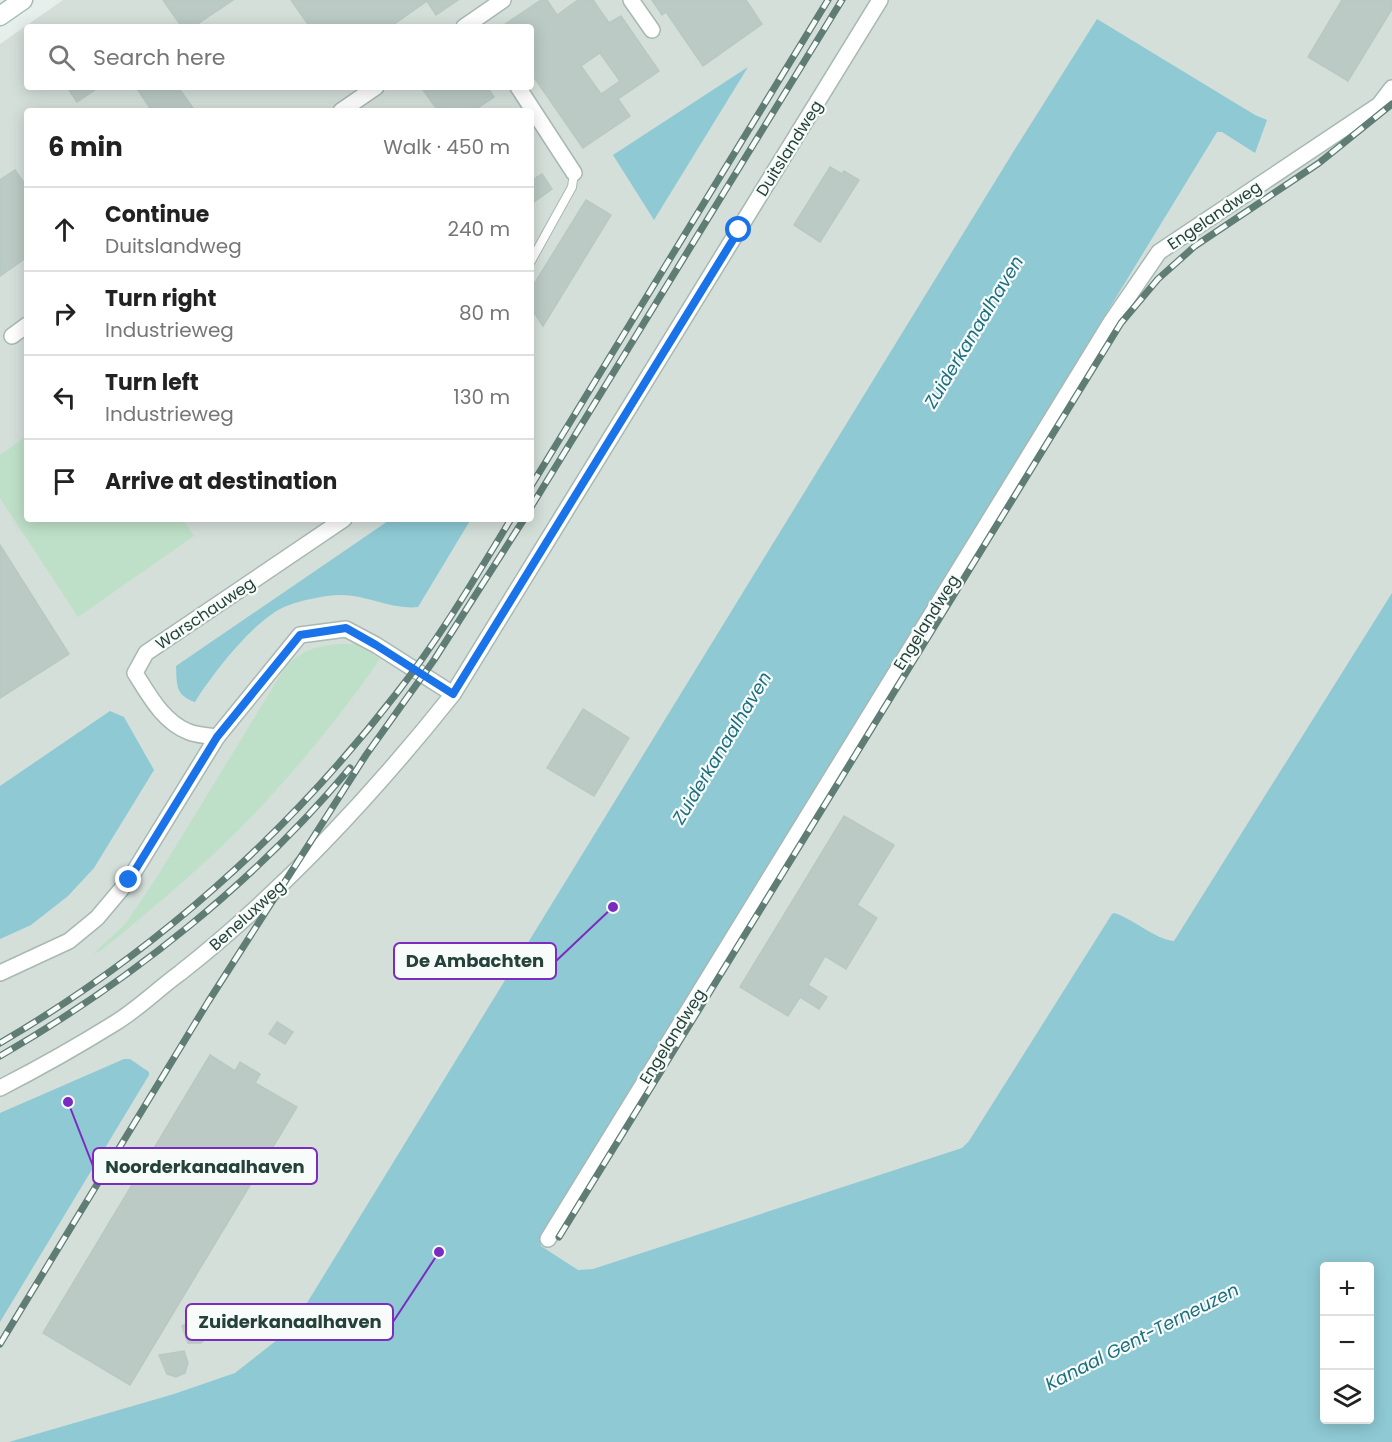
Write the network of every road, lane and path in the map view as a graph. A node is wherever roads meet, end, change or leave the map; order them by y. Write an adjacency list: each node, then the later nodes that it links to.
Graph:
1 (23, 0): 5 (main road)
2 (503, 0): 6 (street)
3 (631, 0): 7 (street)
4 (880, 0): 19 (street, Duitslandweg)
5 (0, 16)
6 (474, 24)
7 (652, 30)
8 (1392, 88): 23 (street, Engelandweg)
9 (372, 90): 11 (street)
10 (520, 90): 12 (street)
11 (345, 108)
12 (532, 108)
13 (534, 111): 14 (street)
14 (574, 172): 15 (lane)
15 (534, 256)
16 (24, 327): 17 (street)
17 (12, 336)
18 (340, 522): 20 (street, Warschauweg)
19 (453, 694): 20 (street); 22 (street, Beneluxweg)
20 (217, 737): 21 (street)
21 (0, 973)
22 (0, 1088)
23 (548, 1239)

